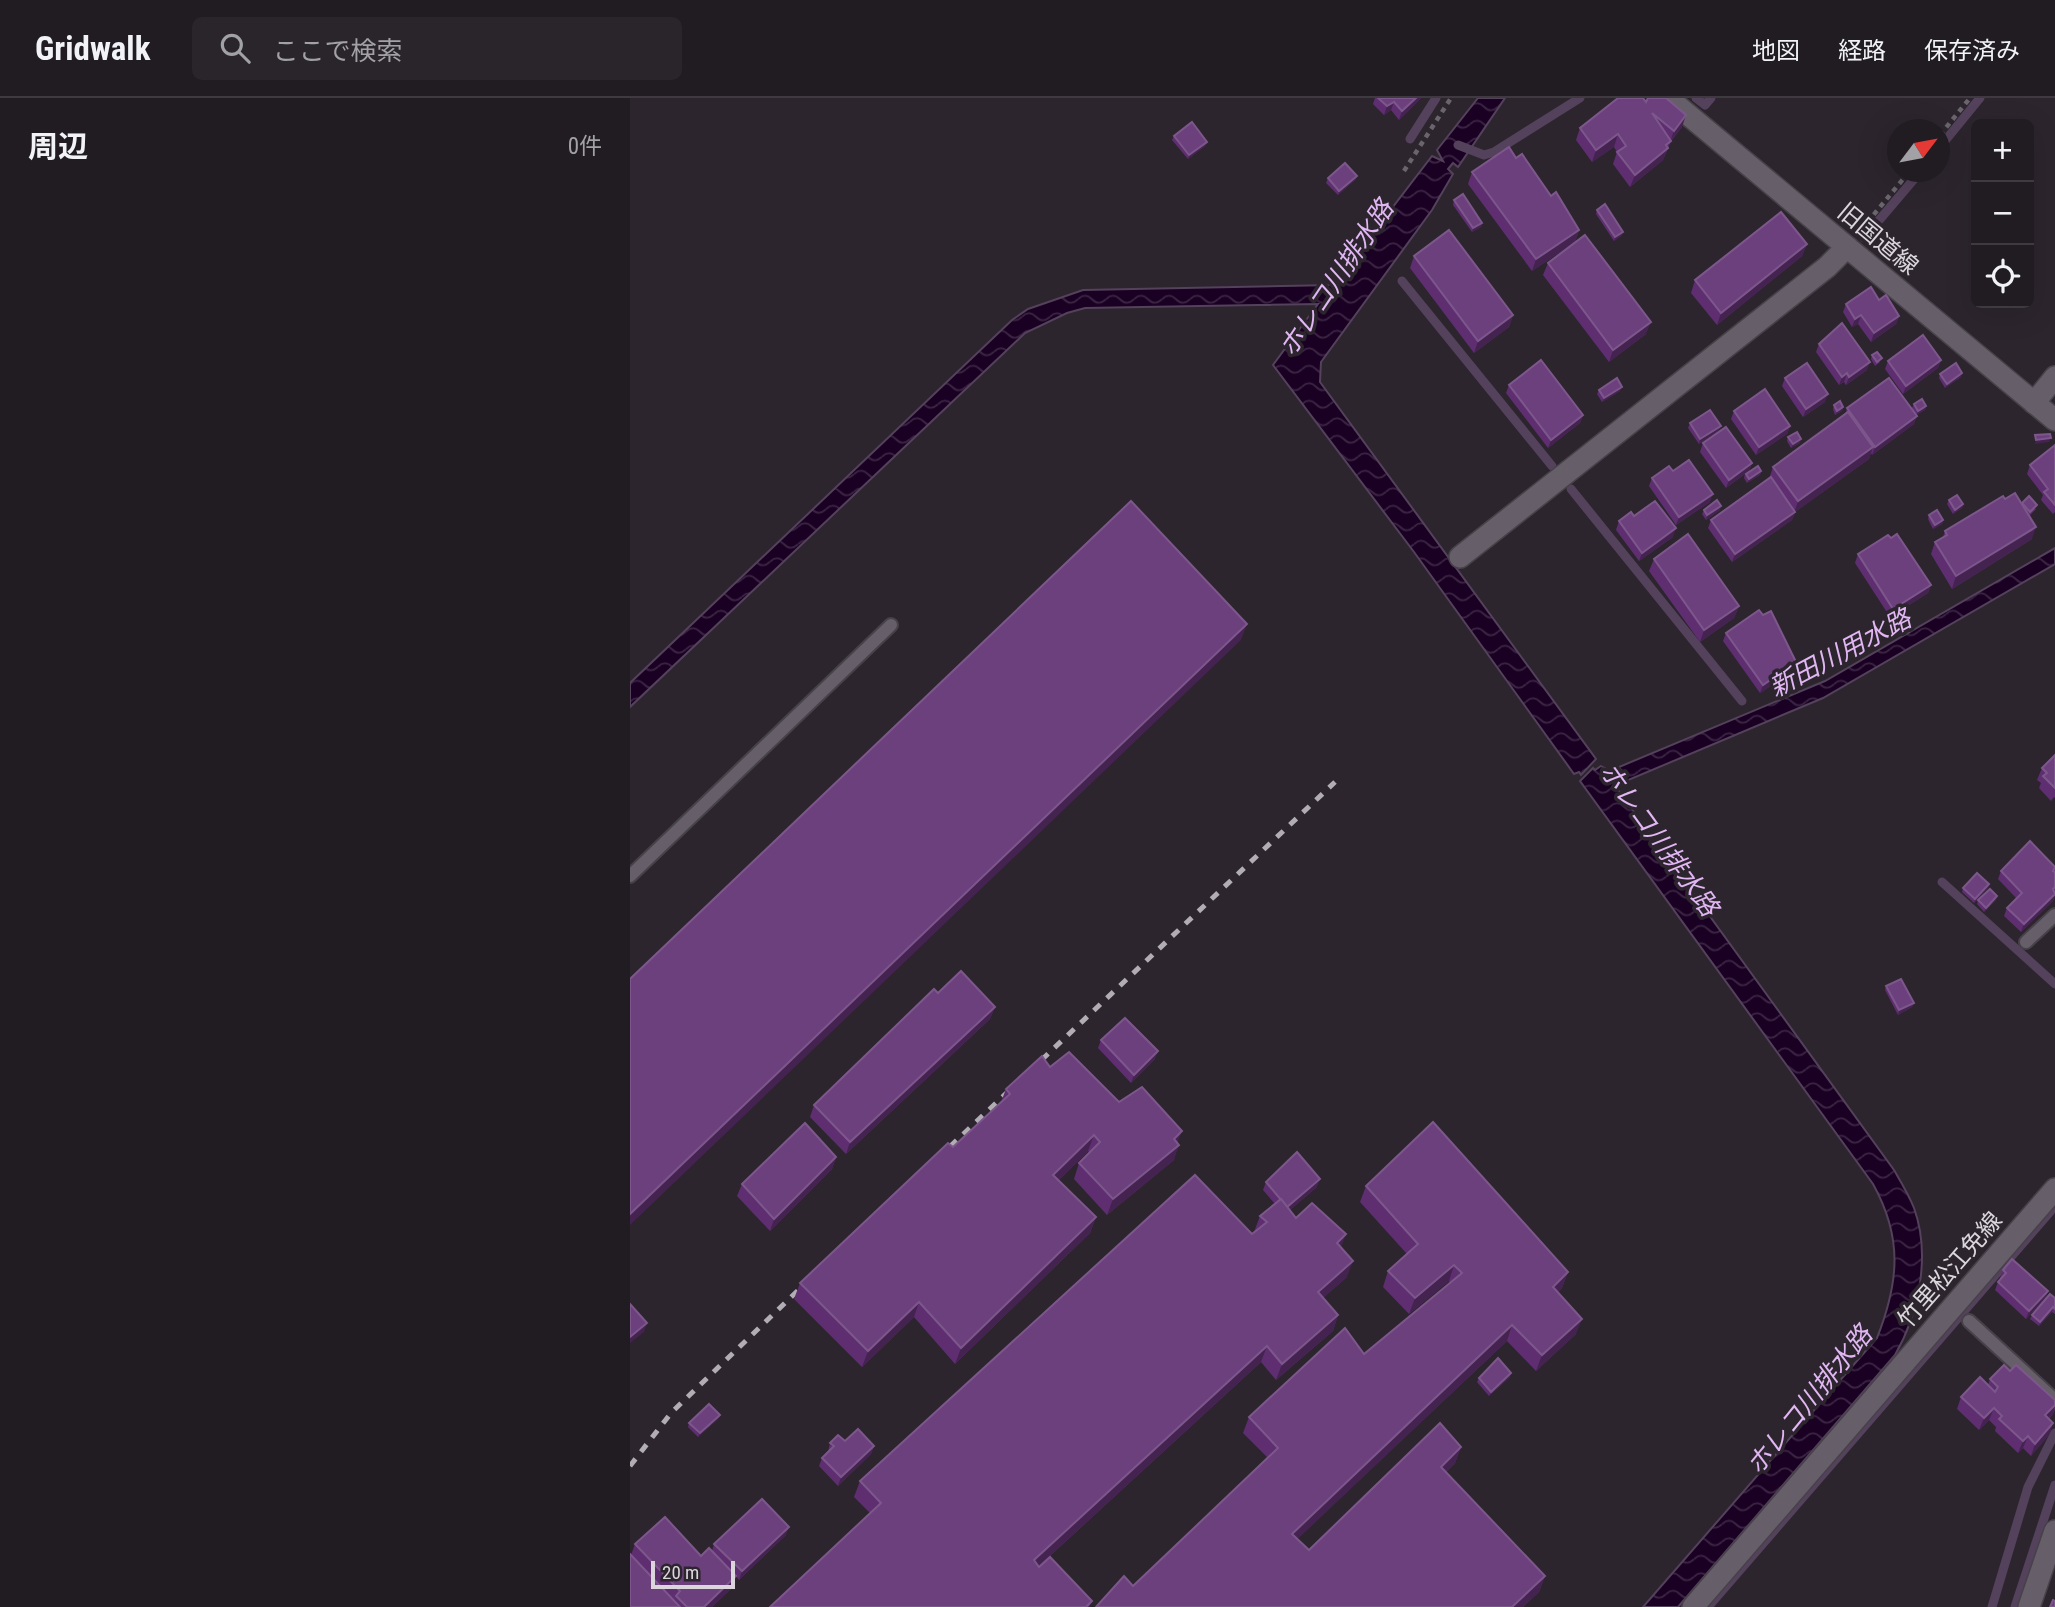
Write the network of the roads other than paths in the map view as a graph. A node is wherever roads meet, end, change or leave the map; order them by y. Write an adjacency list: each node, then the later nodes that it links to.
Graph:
1 (1668, 98): 2 (street, 旧国道線)
2 (1847, 247): 4 (street, 旧国道線); 6 (street)
3 (2055, 377): 4 (street)
4 (2034, 402): 5 (street, 旧国道線)
5 (2055, 420)
6 (1461, 557)
7 (891, 625): 8 (lane)
8 (630, 876)
9 (2055, 915): 10 (lane)
10 (2026, 942)
11 (2055, 1189): 15 (street, 竹里松江免線)
12 (1969, 1321): 13 (lane)
13 (2055, 1400)
14 (2055, 1531): 16 (street)
15 (1693, 1607)
16 (2029, 1607)

